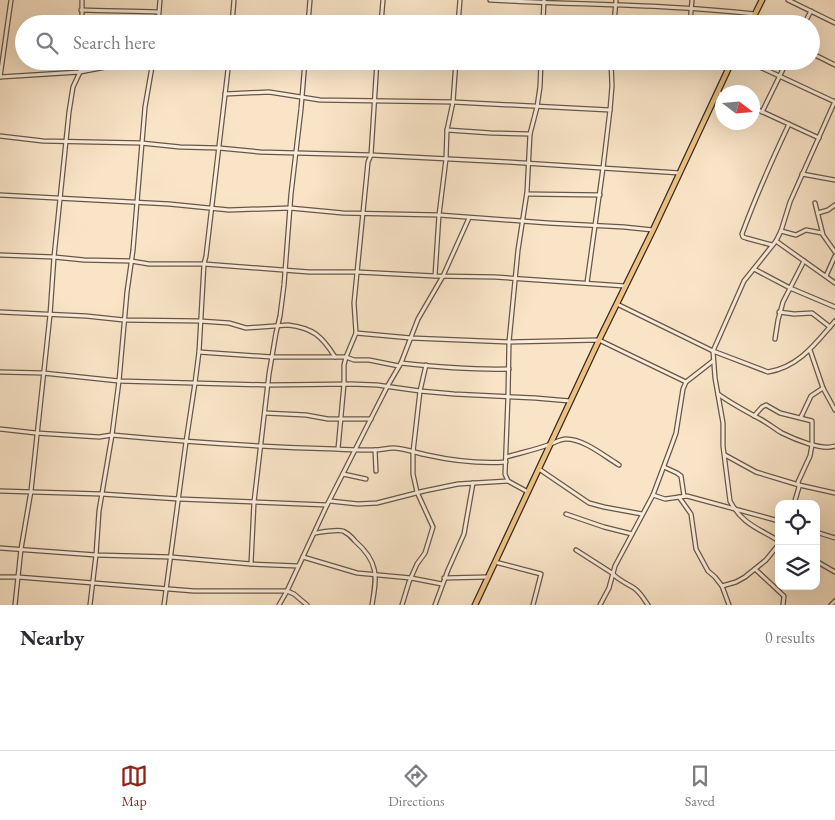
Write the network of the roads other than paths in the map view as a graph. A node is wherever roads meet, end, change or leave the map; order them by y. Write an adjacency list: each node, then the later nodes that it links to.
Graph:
1 (11, 0): 32 (street)
2 (82, 0): 16 (street)
3 (160, 0): 18 (street)
4 (234, 0): 21 (street)
5 (310, 0): 22 (street)
6 (383, 0): 23 (street)
7 (460, 0): 24 (street)
8 (490, 0): 13 (street)
9 (616, 0): 14 (street)
10 (692, 0): 15 (street)
11 (761, 0): 19 (main road)
12 (788, 0): 17 (street)
13 (544, 2): 14 (street); 25 (street)
14 (616, 6): 15 (street); 26 (street)
15 (692, 8): 19 (street); 27 (street)
16 (81, 10): 18 (street); 20 (street)
17 (810, 11): 28 (street); 29 (street)
18 (158, 12)
19 (755, 14)
20 (81, 15)
21 (233, 15)
22 (309, 15)
23 (382, 15)
24 (459, 15)
25 (543, 15)
26 (615, 15)
27 (691, 15)
28 (808, 15)
29 (818, 15)
30 (820, 16): 31 (street)
31 (835, 23)
32 (2, 49): 48 (street)
33 (820, 58): 34 (street)
34 (835, 65)
35 (90, 70): 46 (street)
36 (151, 70): 65 (street)
37 (228, 70): 50 (street)
38 (304, 70): 51 (street)
39 (377, 70): 52 (street)
40 (455, 70): 53 (street)
41 (541, 70): 56 (street)
42 (611, 70): 57 (street)
43 (728, 70): 49 (main road)
44 (767, 70): 47 (street)
45 (783, 70): 47 (street)
46 (80, 72): 48 (street); 64 (street)
47 (780, 76): 54 (street); 58 (street)
48 (0, 77)
49 (723, 85)
50 (225, 94): 51 (street); 66 (street)
51 (302, 97): 52 (street); 67 (street)
52 (375, 101): 53 (street); 68 (street)
53 (453, 102): 56 (street); 60 (street)
54 (835, 102): 63 (street)
55 (715, 103): 72 (main road)
56 (537, 107): 57 (street); 61 (street)
57 (610, 110): 71 (street)
58 (762, 112): 59 (street)
59 (789, 124): 63 (street); 94 (street)
60 (447, 130): 61 (street); 69 (street)
61 (530, 134): 70 (street)
62 (0, 136): 64 (street)
63 (819, 138): 73 (street)
64 (66, 141): 65 (street); 78 (street)
65 (142, 143): 66 (street); 79 (street)
66 (219, 148): 67 (street); 83 (street)
67 (295, 152): 68 (street); 82 (street)
68 (371, 155): 69 (street); 84 (street)
69 (446, 159): 70 (street); 86 (street)
70 (529, 163): 71 (street); 75 (street)
71 (603, 168): 72 (street); 77 (street)
72 (680, 173): 90 (main road)
73 (802, 174): 74 (street); 91 (street)
74 (835, 180)
75 (527, 194): 77 (street); 88 (street)
76 (0, 195): 78 (street)
77 (600, 195): 89 (street)
78 (60, 198): 79 (street); 98 (street)
79 (137, 202): 83 (street); 99 (street)
80 (815, 203): 85 (street)
81 (835, 205): 85 (street)
82 (290, 208): 83 (street); 84 (street); 103 (street)
83 (212, 209): 101 (street)
84 (363, 213): 86 (street); 104 (street)
85 (818, 213): 92 (street)
86 (439, 215): 87 (street); 105 (street)
87 (470, 218): 88 (street); 106 (street)
88 (522, 221): 89 (street); 108 (street)
89 (596, 226): 90 (street); 109 (street)
90 (653, 230): 111 (main road)
91 (781, 231): 92 (street); 93 (street)
92 (822, 233): 95 (street)
93 (776, 240): 94 (street); 100 (street)
94 (772, 245): 102 (street)
95 (835, 252)
96 (0, 255): 98 (street)
97 (835, 256): 107 (street)
98 (54, 257): 99 (street); 117 (street)
99 (131, 261): 101 (street); 118 (street)
100 (804, 261): 107 (street); 112 (street)
101 (204, 264): 103 (street); 119 (street)
102 (754, 269): 112 (street); 130 (street)
103 (285, 270): 104 (street); 121 (street)
104 (357, 272): 105 (street); 123 (street)
105 (435, 276): 106 (street)
106 (443, 276): 108 (street); 124 (street)
107 (826, 276): 110 (street)
108 (515, 278): 109 (street); 127 (street)
109 (587, 283): 111 (street)
110 (835, 283)
111 (625, 286): 113 (main road)
112 (790, 288): 114 (street); 116 (street)
113 (617, 304): 126 (main road); 130 (street)
114 (835, 307)
115 (0, 312): 117 (street)
116 (779, 312): 122 (street); 125 (street)
117 (50, 315): 118 (street); 139 (street)
118 (124, 320): 119 (street); 140 (street)
119 (200, 321): 121 (street); 129 (street)
120 (835, 321): 122 (street)
121 (278, 325): 131 (street); 132 (street)
122 (830, 327): 128 (street)
123 (356, 333): 124 (street); 133 (street)
124 (411, 338): 127 (street); 135 (street)
125 (775, 339)
126 (599, 340): 127 (street); 141 (street); 150 (main road)
127 (509, 342): 137 (street)
128 (810, 350): 130 (street); 146 (street)
129 (199, 352): 131 (street); 142 (street)
130 (713, 352): 134 (street)
131 (272, 357): 132 (street); 143 (street)
132 (335, 357): 133 (street)
133 (346, 358): 135 (street); 144 (street)
134 (714, 360): 141 (street); 148 (street)
135 (400, 364): 136 (street); 145 (street)
136 (426, 366): 137 (street); 147 (street)
137 (509, 369): 149 (street)
138 (0, 372): 139 (street)
139 (43, 373): 140 (street); 158 (street)
140 (119, 381): 142 (street); 159 (street)
141 (686, 382): 173 (street)
142 (195, 383): 143 (street); 160 (street)
143 (269, 384): 144 (street); 152 (street)
144 (344, 384): 145 (street); 156 (street)
145 (387, 387): 147 (street); 155 (street)
146 (823, 388): 151 (street); 154 (street)
147 (420, 391): 149 (street); 168 (street)
148 (718, 394): 153 (street); 169 (street)
149 (508, 396): 150 (street); 170 (street)
150 (570, 401): 162 (main road)
151 (835, 410)
152 (265, 413): 156 (street); 161 (street)
153 (754, 416): 154 (street); 163 (street)
154 (801, 417): 163 (street)
155 (371, 419): 156 (street); 166 (street)
156 (341, 420): 165 (street)
157 (0, 429): 158 (street)
158 (36, 433): 159 (street); 182 (street)
159 (112, 435): 160 (street); 186 (street)
160 (186, 442): 161 (street); 190 (street)
161 (261, 445): 165 (street); 193 (street)
162 (550, 445): 170 (street); 172 (street); 174 (main road)
163 (812, 445): 164 (street); 180 (street)
164 (835, 446)
165 (338, 449): 166 (street)
166 (356, 449): 167 (street); 176 (street)
167 (375, 450): 168 (street); 175 (street)
168 (413, 452): 171 (street); 183 (street)
169 (724, 455): 180 (street); 195 (street)
170 (506, 457): 171 (street)
171 (506, 462): 178 (street)
172 (619, 465)
173 (664, 467): 187 (street); 188 (street)
174 (538, 469): 184 (main road); 197 (street)
175 (376, 471)
176 (343, 474): 177 (street); 192 (street)
177 (366, 478)
178 (508, 481): 179 (street); 184 (street)
179 (473, 483): 183 (street); 223 (street)
180 (798, 485): 185 (street); 191 (street)
181 (0, 491): 182 (street)
182 (31, 491): 186 (street); 206 (street)
183 (417, 492): 192 (street); 222 (street)
184 (528, 492): 211 (main road)
185 (835, 493)
186 (101, 494): 190 (street); 208 (street)
187 (653, 495): 189 (street); 197 (street)
188 (684, 496): 189 (street); 195 (street)
189 (679, 497): 226 (street)
190 (179, 499): 193 (street); 209 (street)
191 (795, 500)
192 (330, 501): 194 (street)
193 (254, 502): 194 (street); 213 (street)
194 (327, 505): 199 (street)
195 (734, 508): 198 (street); 203 (street)
196 (566, 514): 201 (street)
197 (642, 514): 201 (street)
198 (775, 520)
199 (314, 533): 210 (street); 218 (street)
200 (820, 533): 202 (street)
201 (632, 534): 217 (street)
202 (835, 538)
203 (775, 540)
204 (777, 545): 215 (street)
205 (0, 548): 206 (street)
206 (21, 549): 208 (street); 219 (street)
207 (576, 550): 217 (street)
208 (96, 555): 209 (street); 224 (street)
209 (171, 557): 213 (street); 227 (street)
210 (303, 558): 214 (street); 218 (street)
211 (495, 562): 220 (main road); 239 (street)
212 (820, 563): 216 (street)
213 (251, 564): 214 (street)
214 (298, 566): 228 (street)
215 (754, 569): 226 (street); 243 (street)
216 (835, 572)
217 (612, 573): 240 (street); 241 (street)
218 (375, 574): 222 (street); 235 (street)
219 (18, 577): 221 (street); 224 (street); 230 (street)
220 (488, 577): 223 (street); 238 (main road)
221 (0, 578)
222 (411, 578): 225 (street); 236 (street)
223 (444, 578): 225 (street)
224 (93, 583): 227 (street); 231 (street)
225 (442, 584): 237 (street)
226 (722, 586): 242 (street)
227 (166, 589): 228 (street); 232 (street)
228 (287, 591): 233 (street); 234 (street)
229 (835, 601): 244 (street)
230 (15, 605)
231 (90, 605)
232 (164, 605)
233 (280, 605)
234 (306, 605)
235 (372, 605)
236 (402, 605)
237 (435, 605)
238 (474, 605)
239 (533, 605)
240 (600, 605)
241 (648, 605)
242 (729, 605)
243 (783, 605)
244 (831, 605)

